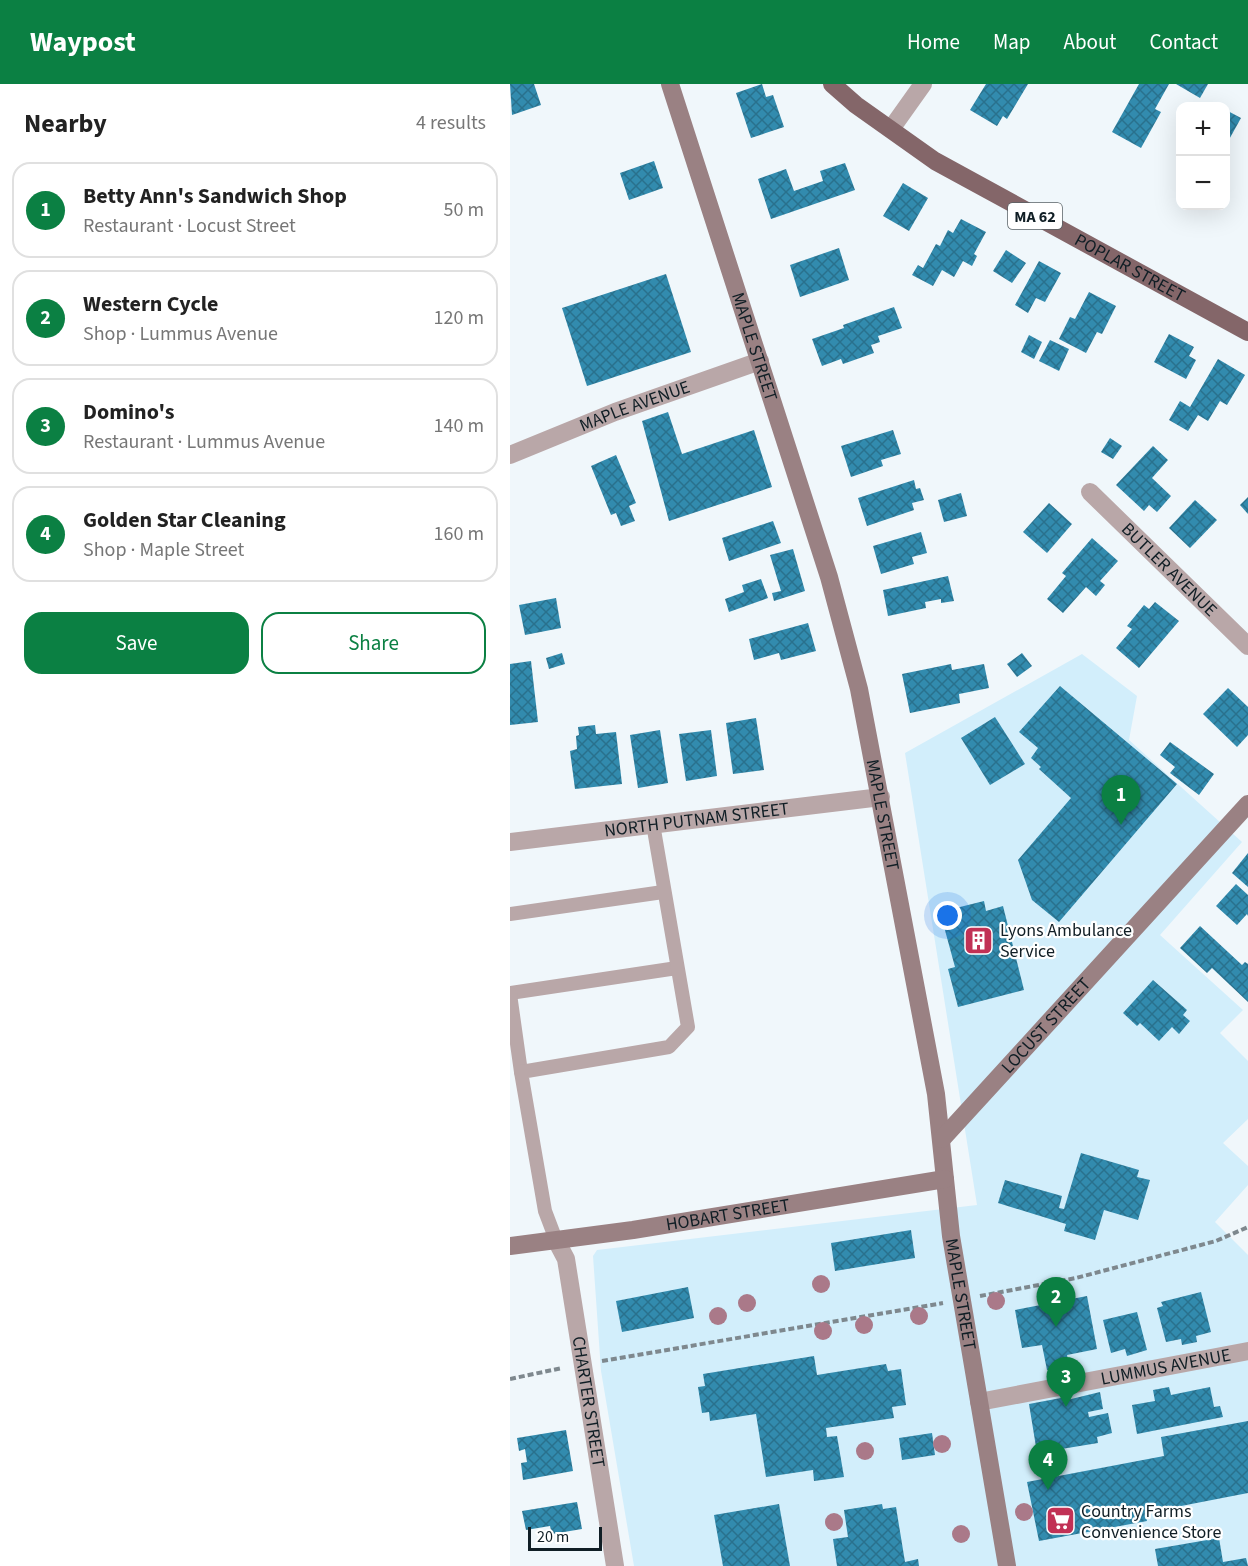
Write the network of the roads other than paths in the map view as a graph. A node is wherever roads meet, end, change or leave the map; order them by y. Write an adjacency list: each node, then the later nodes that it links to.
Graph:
1 (670, 84): 6 (main road, MAPLE STREET)
2 (832, 84): 4 (main road, POPLAR STREET / MA 62)
3 (923, 84): 4 (street)
4 (891, 129): 5 (main road, POPLAR STREET / MA 62)
5 (1248, 332)
6 (760, 361): 7 (street, MAPLE AVENUE); 10 (main road, MAPLE STREET)
7 (510, 455)
8 (1090, 492): 9 (street, BUTLER AVENUE)
9 (1248, 646)
10 (881, 797): 12 (street, NORTH PUTNAM STREET); 19 (main road, MAPLE STREET)
11 (1248, 804): 19 (main road, LOCUST STREET)
12 (653, 824): 13 (street, NORTH PUTNAM STREET); 14 (lane)
13 (510, 842)
14 (663, 892): 15 (lane); 16 (lane)
15 (510, 914)
16 (677, 968): 17 (lane); 18 (lane)
17 (510, 994): 18 (lane)
18 (520, 1072): 21 (lane)
19 (942, 1139): 20 (main road, MAPLE STREET)
20 (945, 1179): 21 (main road, HOBART STREET); 24 (main road, MAPLE STREET)
21 (556, 1240): 22 (main road, HOBART STREET); 25 (street, CHARTER STREET)
22 (510, 1246)
23 (1248, 1351): 24 (street, LUMMUS AVENUE)
24 (979, 1402): 26 (main road, MAPLE STREET)
25 (615, 1566)
26 (1007, 1566)

